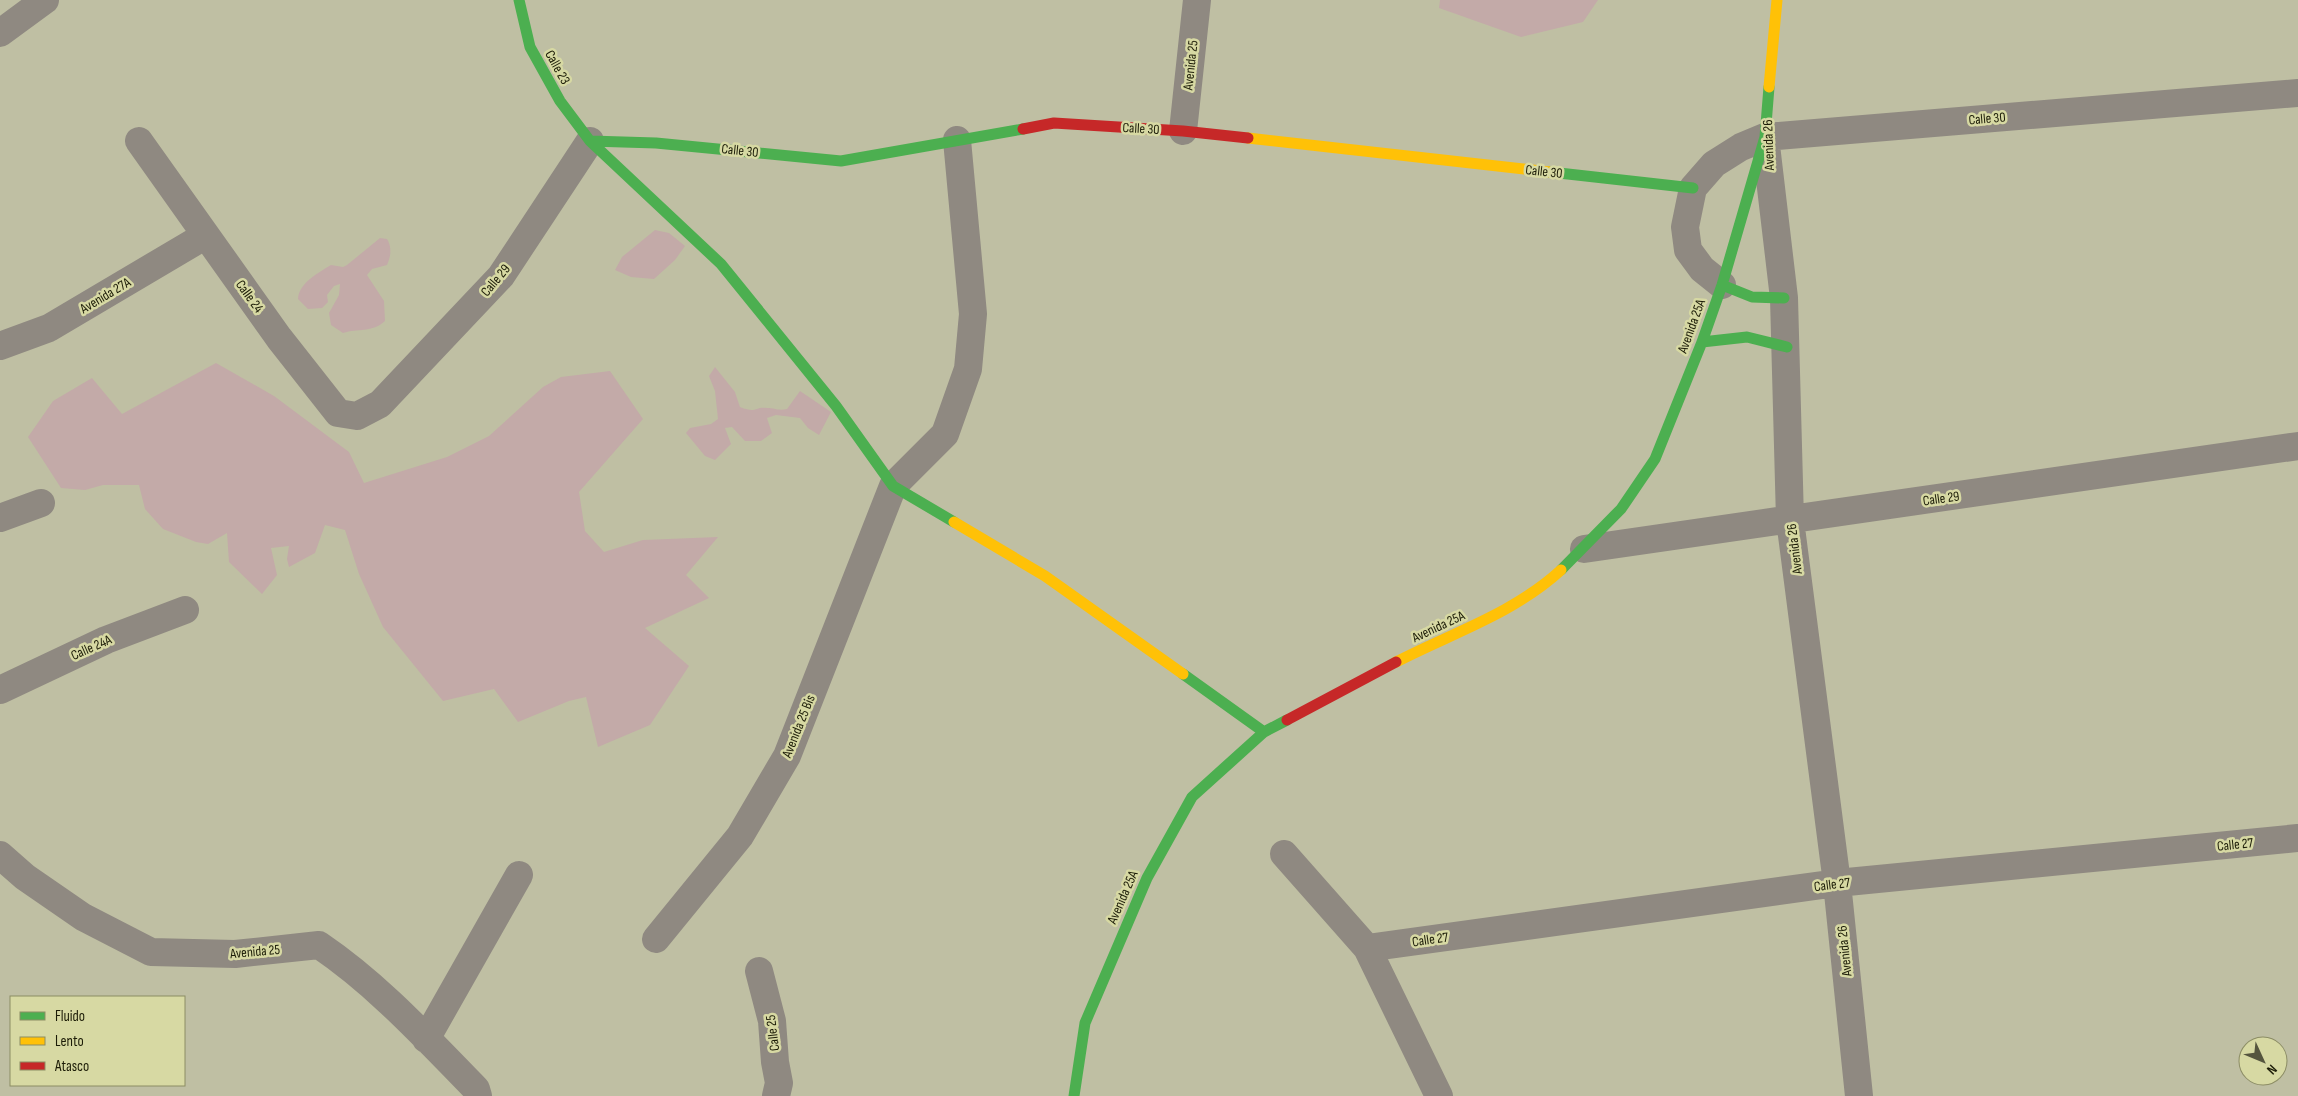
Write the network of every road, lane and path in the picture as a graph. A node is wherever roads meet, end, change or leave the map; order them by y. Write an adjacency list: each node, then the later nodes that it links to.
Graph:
1 (45, 0): 5 (street)
2 (519, 0): 11 (street, Calle 23)
3 (1197, 0): 7 (street, Avenida 25)
4 (1777, 0): 8 (street, Avenida 26)
5 (0, 33)
6 (2298, 93): 8 (street, Calle 30)
7 (1182, 131): 9 (street, Calle 30); 12 (street, Calle 30)
8 (1765, 137): 12 (street, Calle 30); 14 (street, Avenida 25A); 15 (street, Avenida 26)
9 (957, 140): 11 (street, Calle 30); 21 (street)
10 (139, 141): 13 (street, Calle 24)
11 (590, 141): 19 (street, Calle 29); 21 (street, Calle 23)
12 (1693, 188): 14 (street, Calle 30)
13 (205, 234): 17 (street, Avenida 27A); 19 (street, Calle 24)
14 (1722, 285): 15 (street); 16 (street, Avenida 25A)
15 (1784, 298): 18 (street, Avenida 26)
16 (1702, 342): 18 (street); 25 (street, Avenida 25A)
17 (0, 346)
18 (1787, 347): 24 (street, Avenida 26)
19 (380, 404)
20 (2298, 446): 24 (street, Calle 29)
21 (893, 486): 28 (street); 34 (street, Avenida 25 Bis)
22 (41, 503): 23 (street)
23 (0, 518)
24 (1790, 520): 25 (street, Calle 29); 33 (street, Avenida 26)
25 (1584, 550): 28 (street, Avenida 25A)
26 (185, 610): 27 (street, Calle 24A)
27 (0, 690)
28 (1264, 732): 40 (street, Avenida 25A)
29 (2298, 838): 33 (street, Calle 27)
30 (1284, 854): 35 (street)
31 (0, 855): 37 (street, Avenida 25)
32 (519, 875): 37 (street)
33 (1837, 883): 35 (street, Calle 27); 42 (street, Avenida 26)
34 (656, 939)
35 (1367, 948): 41 (street)
36 (759, 971): 39 (street, Calle 25)
37 (426, 1039): 38 (street, Avenida 25)
38 (478, 1096)
39 (776, 1096)
40 (1074, 1096)
41 (1439, 1096)
42 (1858, 1096)

